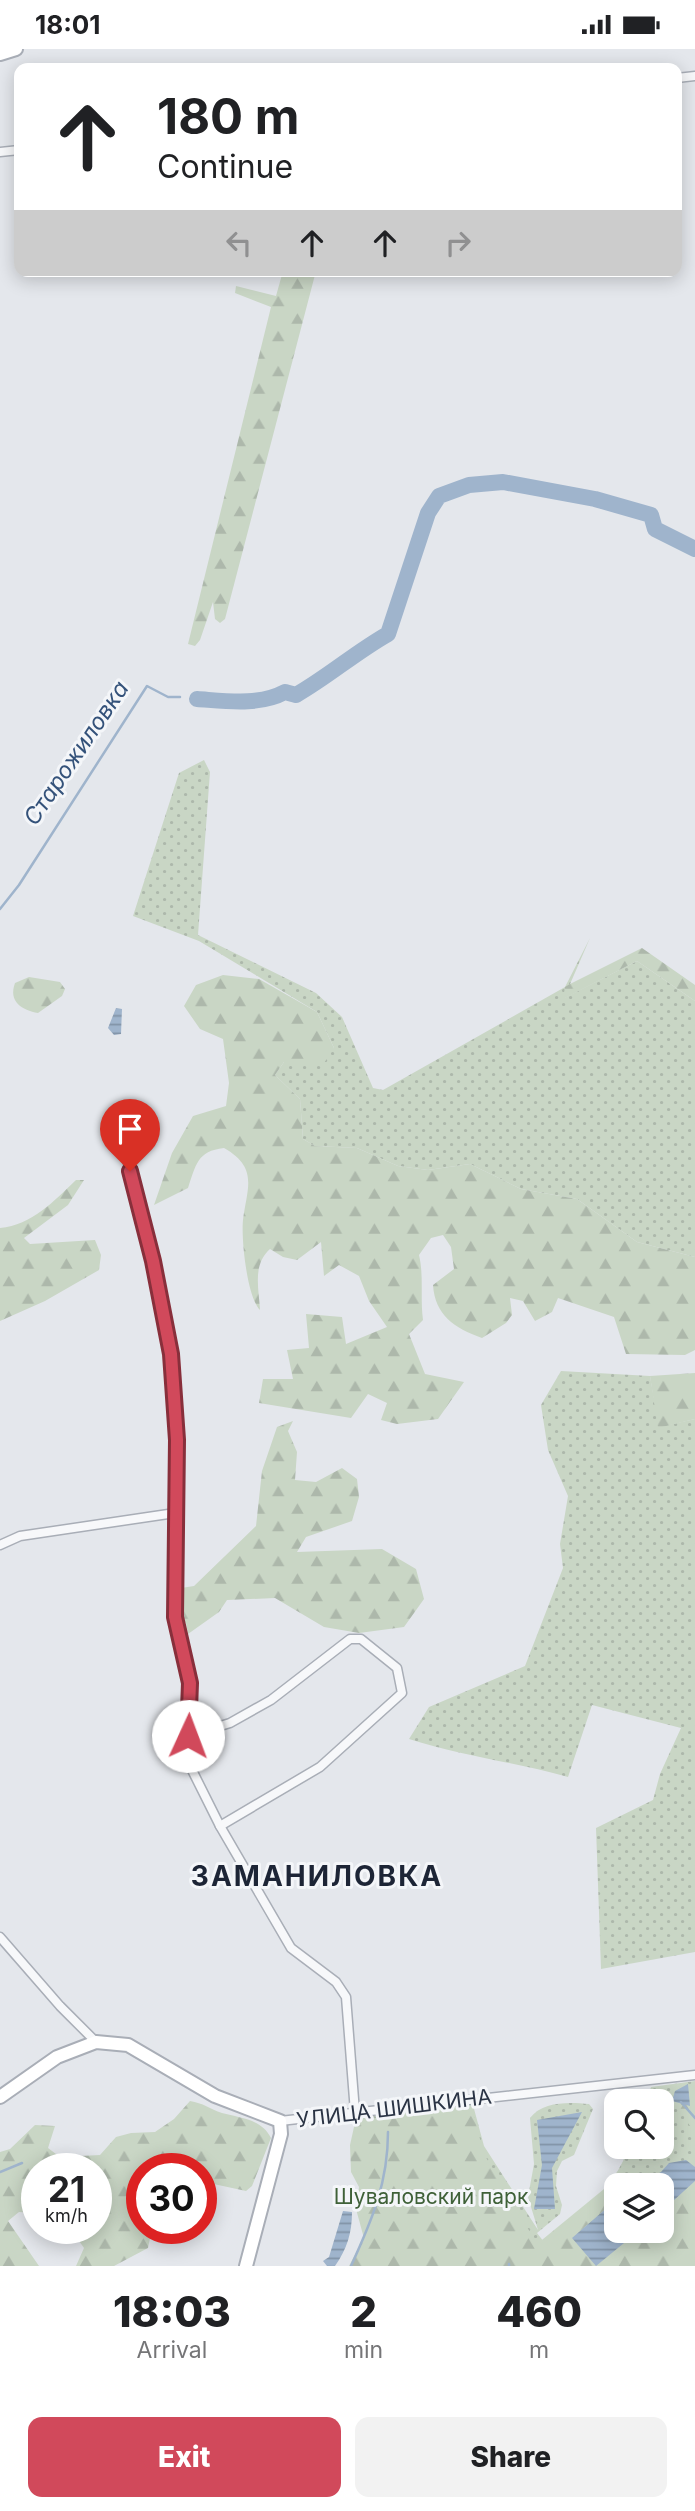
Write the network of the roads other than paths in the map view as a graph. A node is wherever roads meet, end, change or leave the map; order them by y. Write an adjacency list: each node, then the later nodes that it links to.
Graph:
1 (16, 49): 2 (street)
2 (0, 54)
3 (112, 1129): 4 (street)
4 (175, 1513): 5 (street); 6 (street)
5 (0, 1545)
6 (188, 1736): 7 (street); 7 (street)
7 (220, 1826): 12 (street)
8 (0, 1937): 9 (street)
9 (96, 2042): 11 (street, УЛИЦА ШИШКИНА); 13 (street, УЛИЦА ШИШКИНА)
10 (695, 2075): 12 (street, УЛИЦА ШИШКИНА)
11 (0, 2097)
12 (355, 2112): 13 (street, УЛИЦА ШИШКИНА)
13 (280, 2121): 14 (street)
14 (246, 2266)

